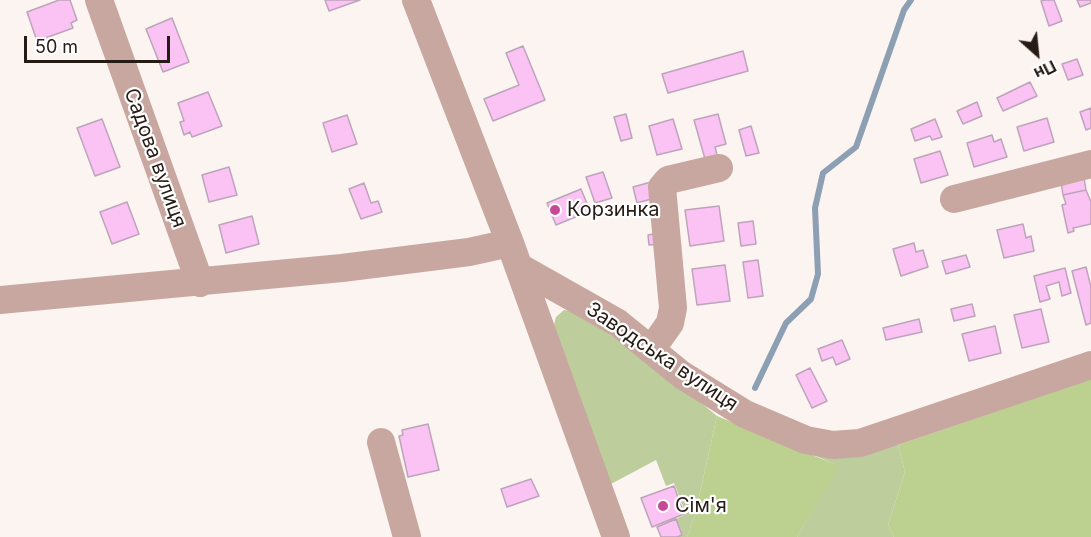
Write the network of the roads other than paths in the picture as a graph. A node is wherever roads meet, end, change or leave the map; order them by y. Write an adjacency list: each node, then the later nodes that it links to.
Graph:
1 (99, 0): 7 (street, Садова вулиця)
2 (416, 0): 6 (street)
3 (1091, 164): 5 (street)
4 (719, 168): 9 (street)
5 (954, 199)
6 (515, 255): 7 (street); 9 (street, Заводська вулиця); 13 (street)
7 (200, 282): 8 (street)
8 (0, 300)
9 (651, 350): 10 (street, Заводська вулиця)
10 (1091, 365)
11 (381, 442): 12 (street)
12 (407, 537)
13 (616, 537)

